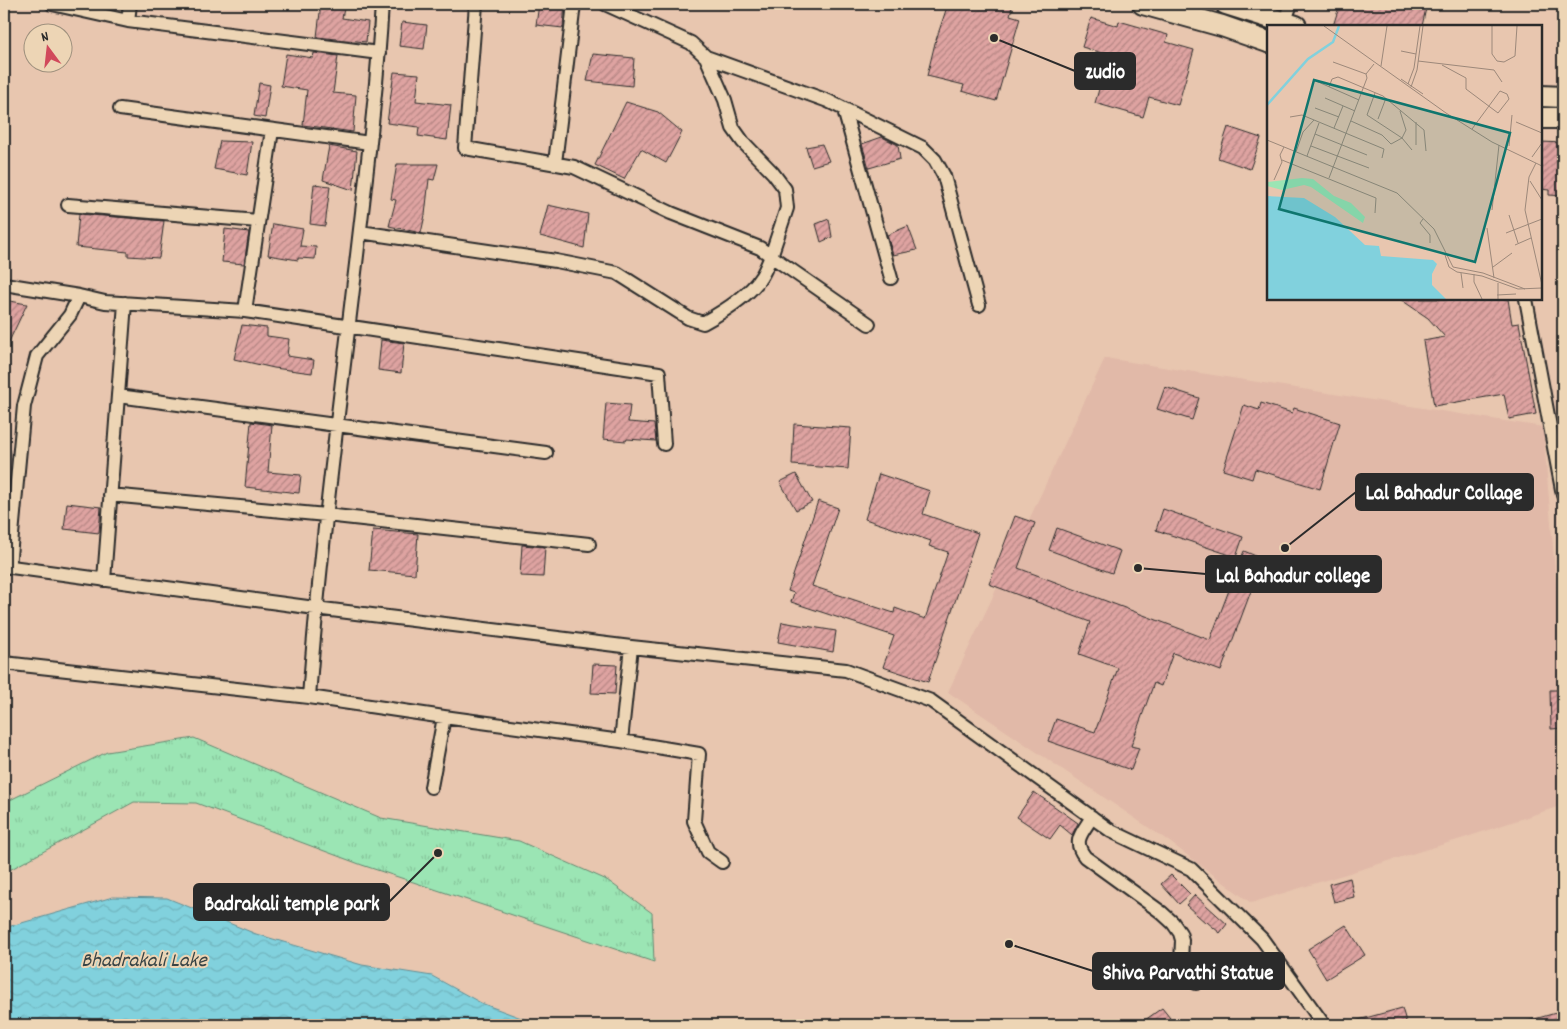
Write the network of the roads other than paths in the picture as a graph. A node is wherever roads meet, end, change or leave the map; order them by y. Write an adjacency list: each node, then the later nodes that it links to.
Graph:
1 (52, 4): 10 (street)
2 (130, 4): 10 (street)
3 (382, 4): 12 (street)
4 (476, 4): 22 (street)
5 (574, 4): 22 (street)
6 (605, 4): 13 (street)
7 (1143, 4): 11 (highway)
8 (1226, 4): 9 (highway)
9 (1289, 20)
10 (128, 21): 12 (street)
11 (1267, 42)
12 (379, 54): 21 (street)
13 (706, 56): 17 (street); 26 (street)
14 (1542, 96): 15 (highway)
15 (1563, 97)
16 (120, 110): 20 (street)
17 (844, 110): 27 (street); 32 (street)
18 (1542, 118): 19 (highway)
19 (1563, 118)
20 (272, 130): 21 (street); 24 (street)
21 (370, 143): 25 (street)
22 (555, 163): 26 (street)
23 (68, 205): 24 (street)
24 (258, 221): 33 (street)
25 (360, 232): 26 (street); 35 (street)
26 (771, 256): 34 (street)
27 (891, 278)
28 (4, 284): 29 (street)
29 (79, 296): 31 (street); 44 (street)
30 (1526, 300): 41 (street)
31 (125, 303): 33 (street); 36 (street)
32 (979, 305)
33 (245, 311): 35 (street)
34 (869, 324)
35 (348, 327): 37 (street); 38 (street)
36 (118, 396): 37 (street); 40 (street)
37 (337, 425): 39 (street); 42 (street)
38 (664, 444)
39 (546, 453)
40 (110, 495): 42 (street); 45 (street)
41 (1563, 495)
42 (326, 515): 43 (street); 46 (street)
43 (589, 544)
44 (7, 567): 45 (street)
45 (104, 580): 46 (street)
46 (316, 608): 47 (street); 49 (street)
47 (631, 646): 51 (street); 53 (street)
48 (4, 663): 49 (street)
49 (309, 697): 50 (street)
50 (444, 718): 51 (street); 52 (street)
51 (621, 741): 54 (street)
52 (431, 787)
53 (1092, 817): 55 (street); 56 (street)
54 (722, 862)
55 (1196, 983)
56 (1324, 1025)

